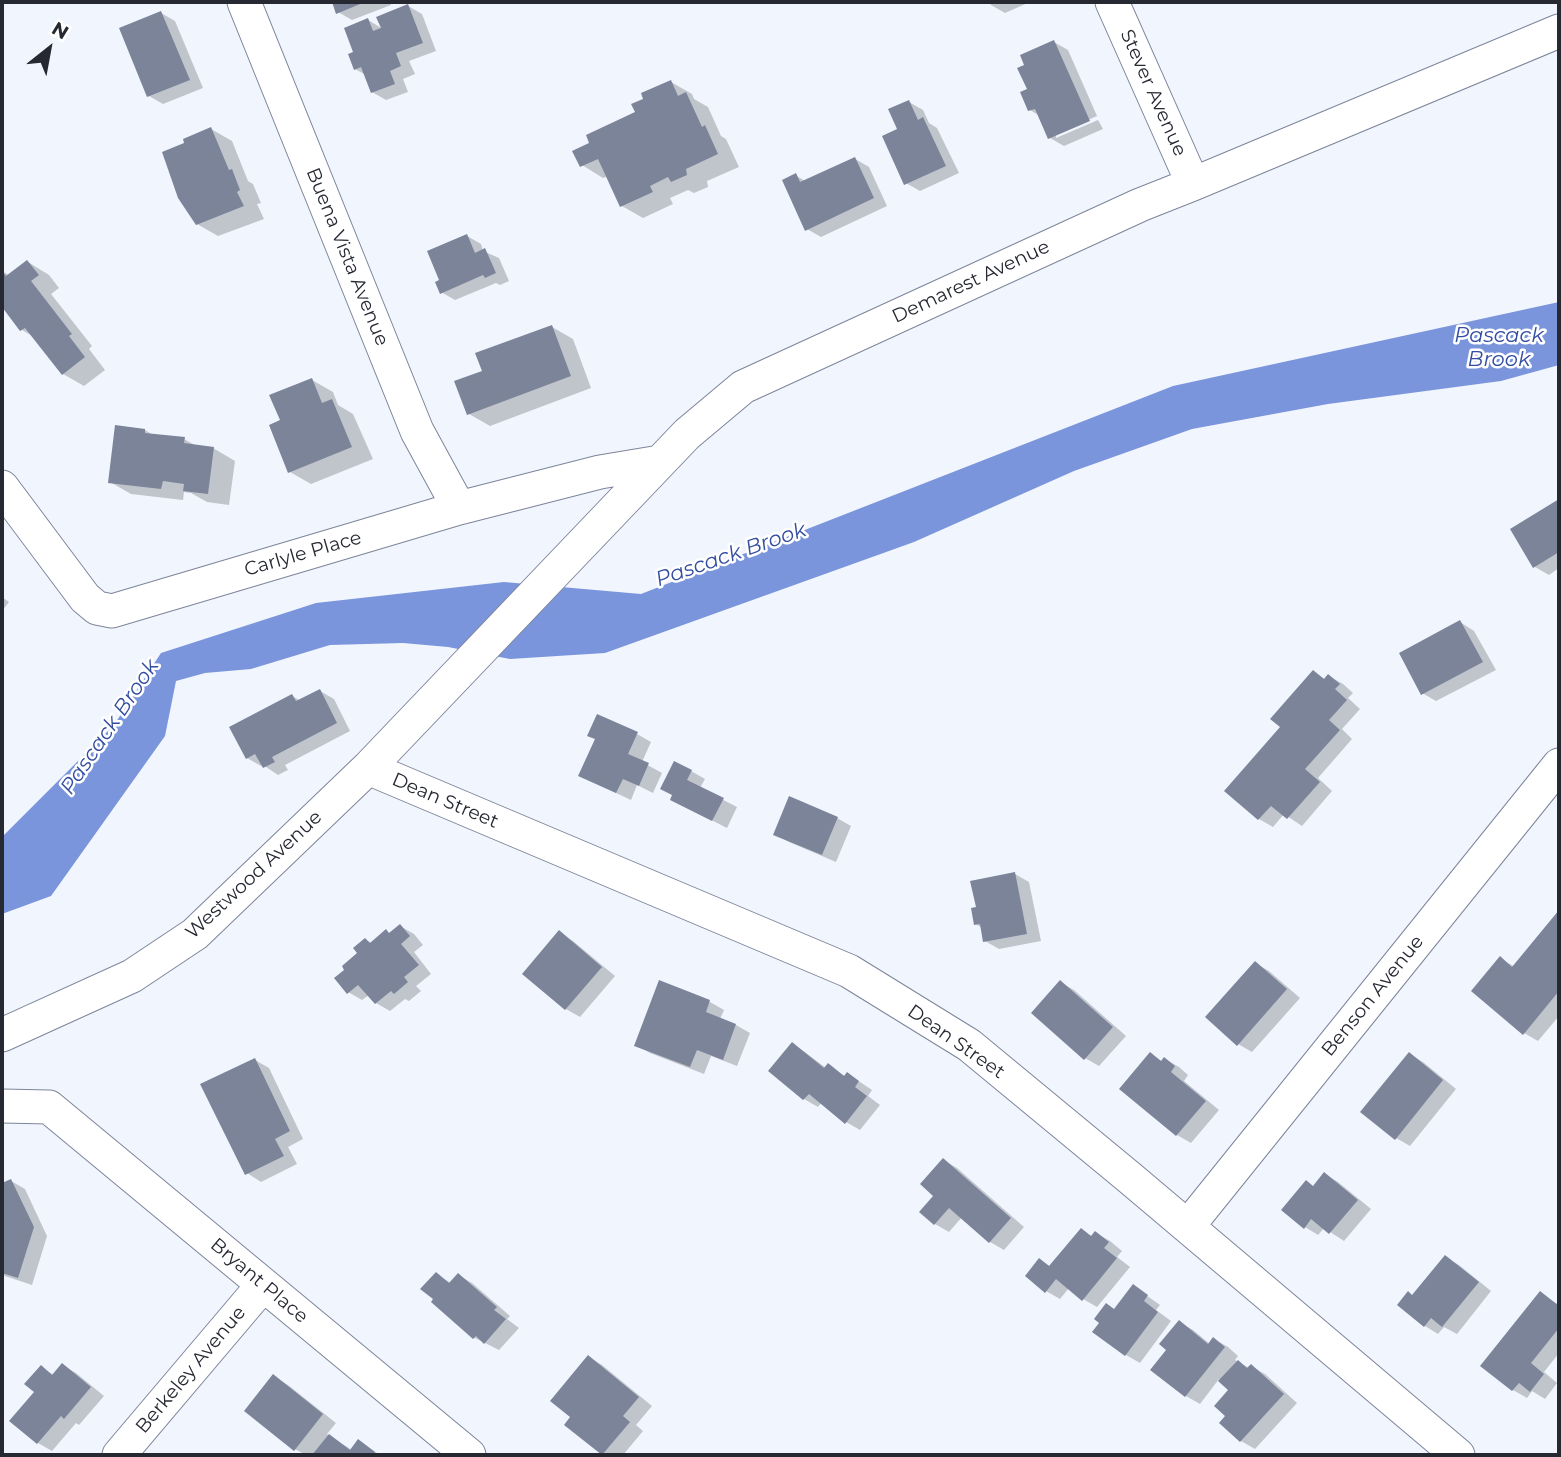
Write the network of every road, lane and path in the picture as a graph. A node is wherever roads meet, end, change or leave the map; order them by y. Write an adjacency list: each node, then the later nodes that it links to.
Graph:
1 (244, 2): 7 (street, Buena Vista Avenue)
2 (1112, 2): 4 (street, Stever Avenue)
3 (1559, 31): 4 (street, Demarest Avenue)
4 (1193, 184): 5 (street, Demarest Avenue)
5 (660, 462): 7 (street, Carlyle Place); 8 (street, Demarest Avenue)
6 (2, 487): 7 (street, Carlyle Place)
7 (459, 508)
8 (469, 662): 10 (street, Westwood Avenue)
9 (1559, 765): 13 (street, Benson Avenue)
10 (368, 768): 11 (street, Westwood Avenue); 13 (street, Dean Street)
11 (2, 1035)
12 (2, 1106): 14 (street, Bryant Place)
13 (1188, 1226): 17 (street, Dean Street)
14 (263, 1285): 15 (street, Berkeley Avenue); 16 (street, Bryant Place)
15 (119, 1455)
16 (469, 1455)
17 (1458, 1455)

